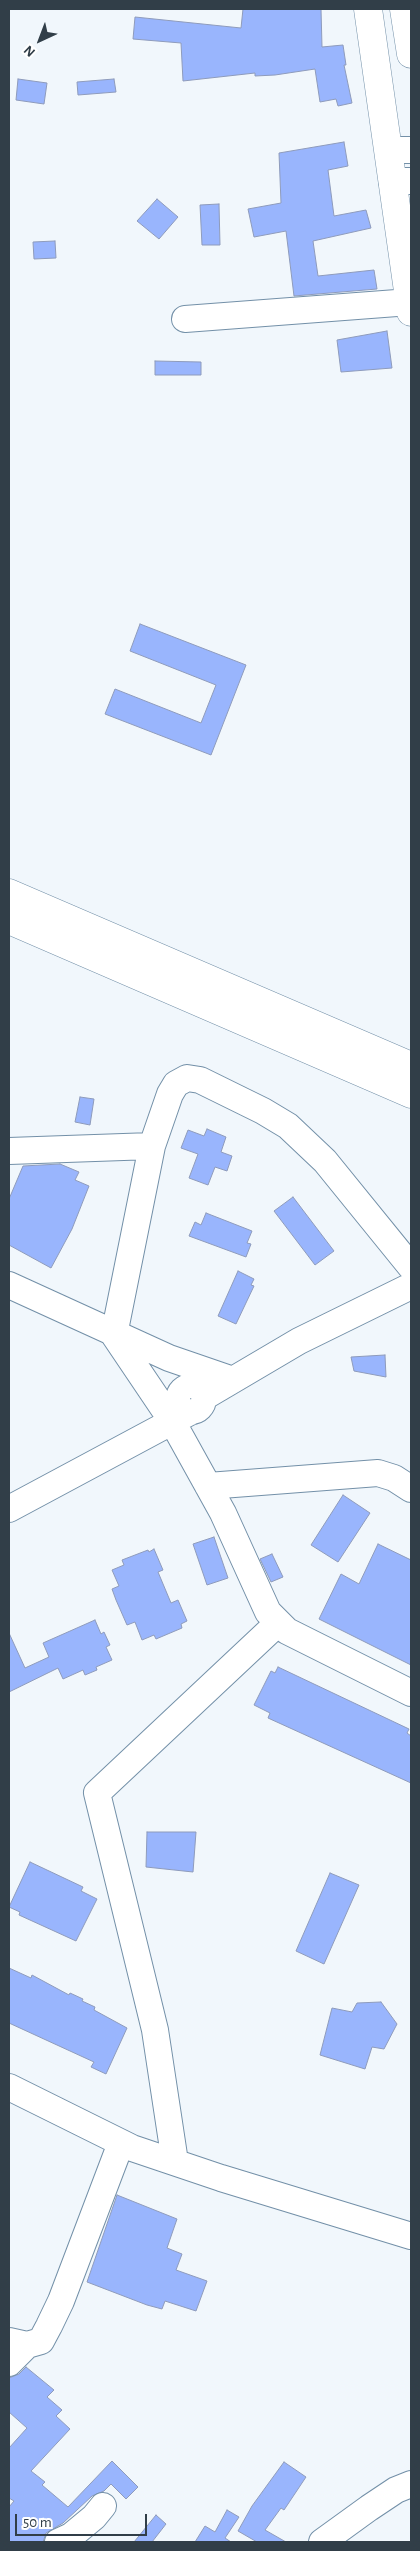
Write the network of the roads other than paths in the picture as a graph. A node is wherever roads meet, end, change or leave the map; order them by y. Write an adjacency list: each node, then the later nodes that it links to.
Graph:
1 (368, 9): 4 (main road)
2 (404, 9): 3 (main road)
3 (411, 54)
4 (400, 150): 5 (main road)
5 (402, 181): 6 (main road)
6 (410, 307): 7 (street)
7 (184, 319)
8 (9, 893): 10 (main road)
9 (9, 920): 11 (main road)
10 (411, 1066)
11 (411, 1094)
12 (152, 1146): 13 (street); 14 (street); 17 (street)
13 (9, 1151)
14 (411, 1267)
15 (9, 1285): 17 (street)
16 (411, 1286): 18 (street)
17 (114, 1335): 18 (street); 19 (street)
18 (233, 1380): 19 (street)
19 (182, 1407): 20 (street); 22 (street); 23 (street)
20 (208, 1486): 21 (street); 24 (street)
21 (411, 1489)
22 (9, 1492)
23 (9, 1509)
24 (278, 1623): 25 (street); 28 (street)
25 (411, 1693)
26 (9, 2087): 27 (street)
27 (121, 2143): 28 (street); 30 (street)
28 (175, 2162): 29 (street)
29 (411, 2236)
30 (18, 2343): 31 (street)
31 (9, 2363)
32 (411, 2484): 35 (street)
33 (102, 2506): 34 (street)
34 (58, 2542)
35 (322, 2542)

